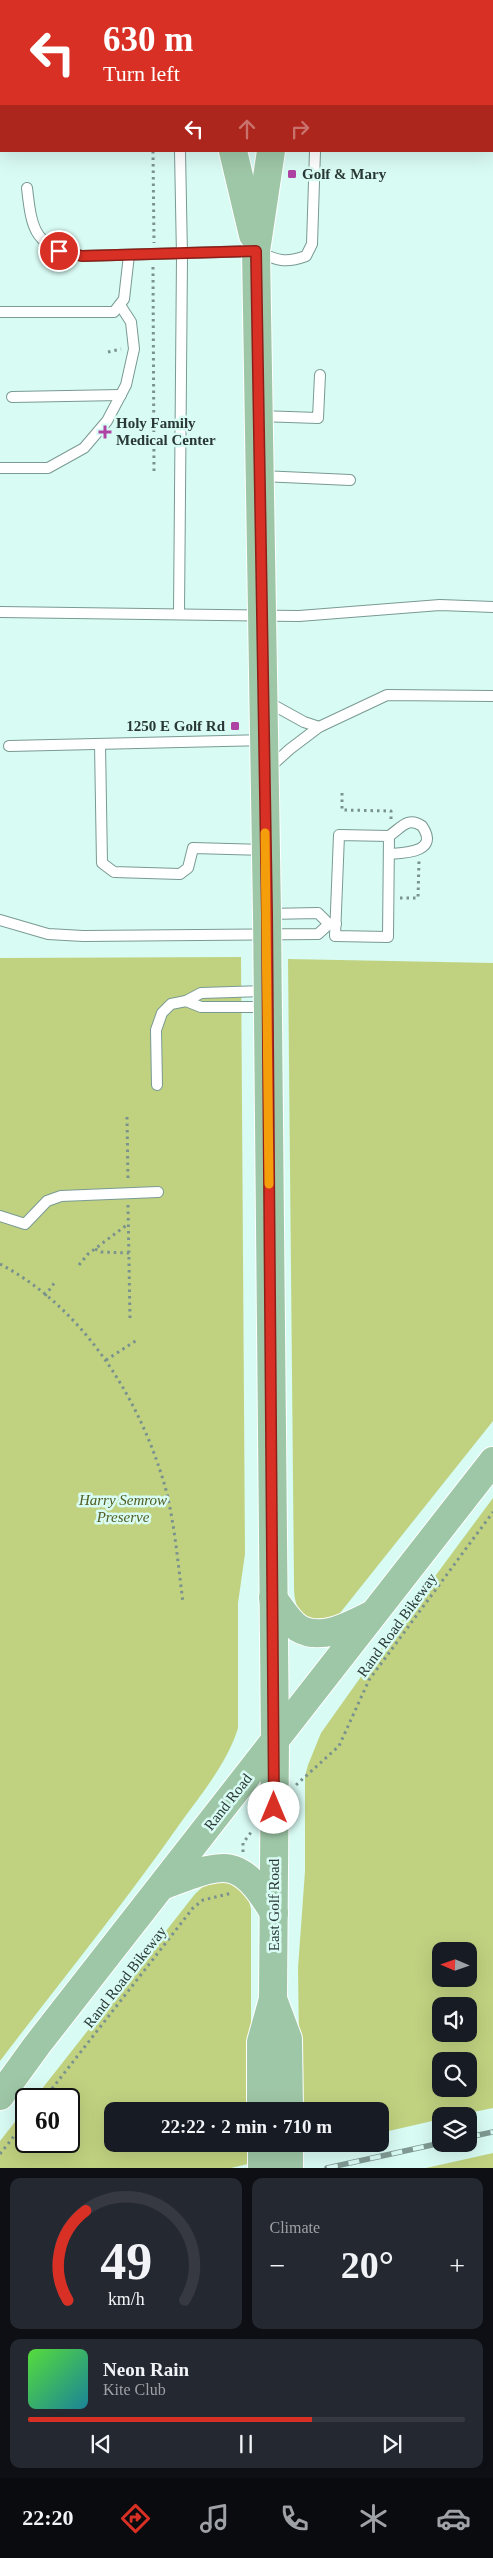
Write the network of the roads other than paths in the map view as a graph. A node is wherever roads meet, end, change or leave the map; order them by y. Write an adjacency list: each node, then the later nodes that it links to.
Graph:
1 (180, 152): 7 (lane)
2 (233, 152): 6 (main road, East Golf Road)
3 (271, 152): 6 (main road, East Golf Road)
4 (315, 152): 6 (lane)
5 (27, 188): 8 (lane)
6 (256, 251): 7 (lane); 14 (main road, East Golf Road)
7 (182, 254): 8 (lane); 20 (lane)
8 (129, 256): 9 (lane)
9 (120, 305): 10 (lane); 13 (lane)
10 (0, 312)
11 (320, 375): 14 (lane)
12 (12, 396): 13 (lane)
13 (120, 396): 15 (lane)
14 (259, 416): 16 (main road, East Golf Road)
15 (0, 468)
16 (260, 476): 17 (lane); 21 (main road, East Golf Road)
17 (350, 480)
18 (493, 606): 21 (lane)
19 (0, 612): 20 (lane)
20 (179, 614): 21 (lane)
21 (262, 615): 23 (main road, East Golf Road)
22 (493, 696): 24 (lane)
23 (263, 700): 24 (lane); 25 (main road, East Golf Road)
24 (318, 727): 28 (lane)
25 (264, 740): 26 (lane); 28 (main road, East Golf Road)
26 (100, 744): 27 (lane); 30 (lane)
27 (9, 746)
28 (264, 773): 30 (main road, East Golf Road)
29 (390, 836): 31 (lane); 31 (lane); 33 (lane)
30 (266, 850): 34 (main road, East Golf Road)
31 (389, 854): 33 (lane)
32 (0, 920): 34 (lane)
33 (332, 924): 34 (lane); 34 (lane)
34 (267, 925): 35 (main road, East Golf Road)
35 (268, 999): 36 (lane); 36 (lane); 41 (main road, East Golf Road)
36 (186, 1001): 37 (lane)
37 (158, 1085)
38 (158, 1192): 39 (lane)
39 (0, 1216)
40 (493, 1460): 42 (main road, Rand Road)
41 (273, 1598): 42 (main road); 43 (main road, East Golf Road)
42 (375, 1613): 43 (main road, Rand Road)
43 (275, 1743): 44 (main road, Rand Road); 45 (main road, East Golf Road)
44 (164, 1885): 45 (main road); 47 (main road, Rand Road)
45 (274, 1913): 46 (main road, East Golf Road)
46 (273, 1999): 48 (main road, East Golf Road); 49 (main road, East Golf Road)
47 (0, 2096)
48 (261, 2102)
49 (289, 2102)
50 (262, 2152): 52 (main road)
51 (289, 2152): 53 (main road)
52 (262, 2168)
53 (289, 2168)

